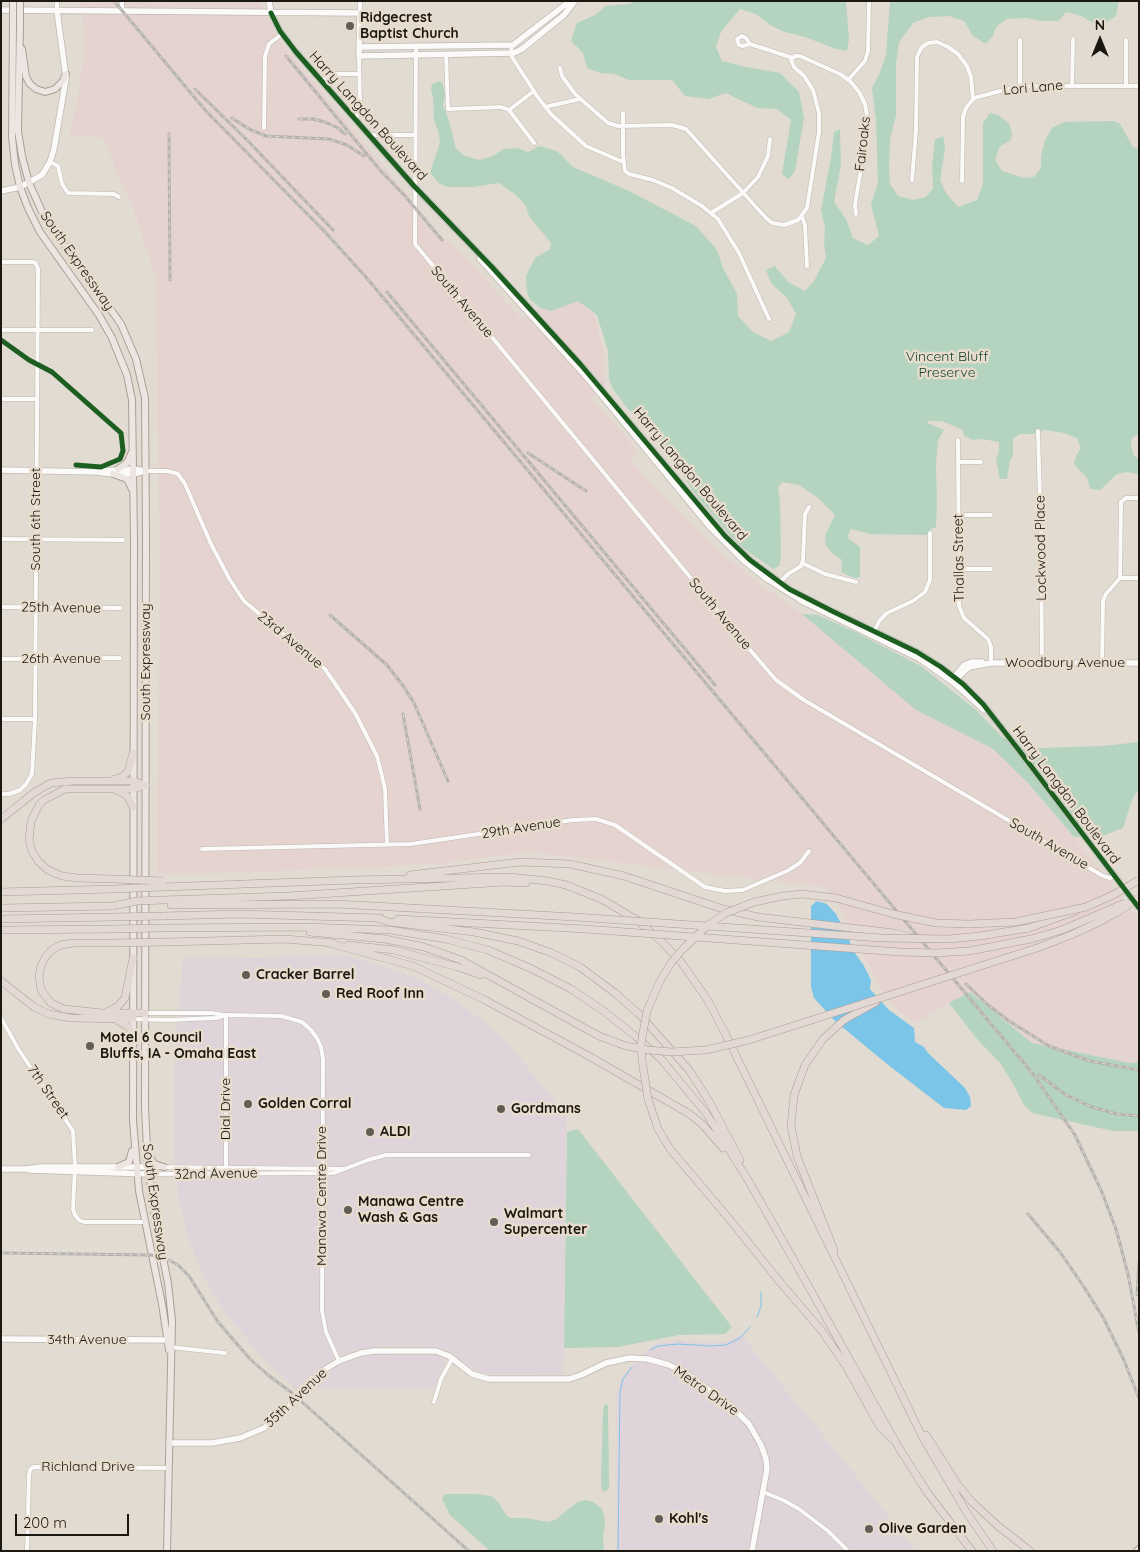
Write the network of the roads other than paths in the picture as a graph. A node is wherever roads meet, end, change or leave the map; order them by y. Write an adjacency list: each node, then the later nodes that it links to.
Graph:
1 (13, 1): 17 (main road, South Expressway, bridge)
2 (20, 1): 17 (main road, South Expressway, bridge)
3 (57, 1): 11 (street)
4 (122, 1): 12 (street)
5 (269, 1): 14 (street, Harry Langdon Boulevard)
6 (360, 1): 15 (street)
7 (575, 1): 13 (street)
8 (868, 1): 34 (street)
9 (568, 2): 13 (street); 23 (street)
10 (1, 10): 11 (street)
11 (57, 11): 12 (street); 32 (street)
12 (122, 11): 14 (street)
13 (567, 12): 26 (street)
14 (271, 13): 15 (street); 18 (street, Harry Langdon Boulevard)
15 (360, 15): 16 (street); 25 (street)
16 (393, 17)
17 (16, 26): 32 (main road); 57 (main road, South Expressway); 58 (main road, South Expressway)
18 (282, 34): 35 (street, Harry Langdon Boulevard); 48 (street)
19 (1073, 39): 36 (street)
20 (1020, 40): 39 (street)
21 (1126, 40): 37 (street)
22 (750, 44): 30 (street)
23 (511, 45): 24 (street); 26 (street)
24 (416, 46): 25 (street); 27 (street)
25 (359, 47): 29 (street)
26 (511, 53): 28 (street); 40 (street)
27 (415, 55): 28 (street); 29 (street); 50 (street)
28 (446, 55): 44 (street)
29 (359, 56): 33 (street)
30 (793, 58): 34 (street); 65 (street)
31 (560, 68): 41 (street)
32 (66, 74): 54 (street)
33 (360, 74): 35 (street); 46 (street)
34 (848, 80): 64 (street, Fairoaks)
35 (322, 81): 46 (street, Harry Langdon Boulevard)
36 (1072, 85): 37 (street, Lori Lane); 39 (street, Lori Lane)
37 (1126, 86): 38 (street, Lori Lane)
38 (1139, 86)
39 (1020, 87): 42 (street, Lori Lane)
40 (534, 91): 43 (street); 44 (street)
41 (580, 99): 43 (street); 47 (street)
42 (973, 100): 55 (street); 56 (street)
43 (545, 107): 53 (street)
44 (509, 110): 52 (street)
45 (623, 113): 47 (street)
46 (356, 119): 49 (street, Harry Langdon Boulevard)
47 (624, 126): 53 (street); 61 (street)
48 (264, 128)
49 (371, 135): 50 (street); 59 (street, Harry Langdon Boulevard)
50 (415, 135): 59 (street)
51 (770, 139): 61 (street)
52 (534, 143)
53 (624, 162): 63 (street)
54 (53, 163): 57 (street); 62 (street)
55 (912, 180)
56 (962, 181)
57 (29, 183): 58 (street); 81 (main road, South Expressway)
58 (20, 186): 60 (street); 76 (main road, South Expressway)
59 (414, 186): 99 (street, Harry Langdon Boulevard); 128 (street, South Avenue)
60 (1, 191)
61 (743, 193): 63 (street); 65 (street)
62 (119, 197)
63 (711, 213): 68 (street)
64 (856, 214)
65 (802, 217): 67 (street)
66 (1, 262): 70 (street, South 6th Street)
67 (807, 266)
68 (769, 319)
69 (1, 330): 70 (street)
70 (37, 330): 71 (street); 73 (street, South 6th Street)
71 (92, 330)
72 (1, 399): 73 (street)
73 (36, 399): 80 (street, South 6th Street)
74 (1038, 432): 109 (street, Lockwood Place)
75 (958, 440): 77 (street, Thallas Street)
76 (133, 444): 82 (main road); 83 (main road, South Expressway)
77 (958, 462): 78 (street); 87 (street, Thallas Street)
78 (981, 462)
79 (1, 470): 80 (street, 23rd Avenue)
80 (36, 471): 82 (street, 23rd Avenue); 91 (street, South 6th Street)
81 (146, 471): 83 (street, 23rd Avenue); 121 (main road, South Expressway); 125 (street, 23rd Avenue)
82 (115, 472): 83 (street, 23rd Avenue); 84 (main road)
83 (133, 472): 84 (main road, South Expressway)
84 (133, 495): 118 (main road, South Expressway)
85 (1139, 498): 96 (street)
86 (809, 507): 93 (street)
87 (958, 515): 88 (street); 94 (street, Thallas Street)
88 (991, 515)
89 (930, 533): 103 (street)
90 (1, 539): 91 (street)
91 (36, 539): 92 (street); 101 (street, South 6th Street)
92 (123, 540)
93 (802, 563): 98 (street); 99 (street)
94 (958, 569): 95 (street); 107 (street, Thallas Street)
95 (991, 569)
96 (1120, 578): 97 (street); 110 (street)
97 (1139, 578)
98 (856, 582)
99 (778, 584): 103 (street, Harry Langdon Boulevard)
100 (1, 607): 101 (street, 25th Avenue)
101 (35, 608): 102 (street, 25th Avenue); 106 (street, South 6th Street)
102 (120, 608)
103 (873, 633): 112 (street, Harry Langdon Boulevard); 113 (street, Harry Langdon Boulevard)
104 (120, 658): 106 (street, 26th Avenue)
105 (1, 659): 106 (street, 26th Avenue)
106 (35, 659): 116 (street, South 6th Street)
107 (991, 663): 109 (street, Woodbury Avenue); 111 (street, Woodbury Avenue)
108 (1139, 663): 110 (street, Woodbury Avenue)
109 (1042, 664): 110 (street, Woodbury Avenue)
110 (1102, 664)
111 (961, 670): 112 (street, Woodbury Avenue); 113 (street); 114 (street)
112 (946, 671): 113 (street, Harry Langdon Boulevard)
113 (954, 679): 114 (street, Harry Langdon Boulevard); 117 (street, Harry Langdon Boulevard)
114 (964, 685): 117 (street, Harry Langdon Boulevard)
115 (1, 718): 116 (street)
116 (35, 719): 122 (street, South 6th Street)
117 (994, 719): 128 (street, Harry Langdon Boulevard)
118 (133, 753): 119 (highway); 120 (main road, South Expressway)
119 (101, 784): 120 (highway); 123 (highway); 124 (highway); 131 (highway, bridge)
120 (133, 785): 121 (highway); 123 (main road, South Expressway)
121 (146, 785): 152 (main road, South Expressway)
122 (1, 794)
123 (133, 807): 145 (main road, South Expressway)
124 (1, 819)
125 (387, 845): 126 (street, 29th Avenue); 127 (street, 29th Avenue)
126 (202, 849)
127 (809, 852)
128 (1114, 876): 138 (street, Harry Langdon Boulevard)
129 (354, 880): 131 (highway); 133 (highway); 143 (highway, bridge)
130 (1139, 880): 136 (highway, bridge)
131 (163, 884): 132 (highway, bridge)
132 (1, 892)
133 (590, 894): 135 (highway); 172 (highway)
134 (1139, 897): 139 (highway, bridge); 148 (highway, bridge)
135 (163, 903): 137 (highway, bridge); 143 (highway, bridge)
136 (1086, 907): 143 (highway, bridge); 182 (highway, bridge)
137 (1, 908)
138 (1139, 908)
139 (376, 918): 140 (highway, bridge); 170 (highway)
140 (1, 919)
141 (230, 928): 142 (highway, bridge); 147 (highway); 169 (highway)
142 (1, 930)
143 (914, 939)
144 (329, 942): 147 (highway); 150 (highway, bridge); 169 (highway)
145 (133, 958): 150 (highway); 151 (main road, South Expressway)
146 (1, 981): 150 (highway)
147 (503, 983): 148 (highway, bridge)
148 (887, 996): 172 (highway, bridge)
149 (226, 1015): 152 (street); 152 (street); 159 (street, Dial Drive); 160 (street, Manawa Centre Drive)
150 (103, 1016): 151 (highway); 154 (highway)
151 (133, 1016): 152 (highway); 154 (main road, South Expressway)
152 (145, 1016): 156 (main road, South Expressway)
153 (1, 1018): 164 (street, 7th Street)
154 (133, 1038): 155 (main road, South Expressway)
155 (134, 1140): 158 (main road); 165 (main road, South Expressway)
156 (146, 1146): 161 (main road); 166 (main road, South Expressway)
157 (529, 1155): 163 (street, 32nd Avenue)
158 (118, 1166): 164 (street, 32nd Avenue); 165 (street, 32nd Avenue)
159 (226, 1167): 160 (street, 32nd Avenue); 161 (street, 32nd Avenue); 167 (street, Dial Drive)
160 (322, 1167): 163 (street, 32nd Avenue); 168 (street, Manawa Centre Drive)
161 (164, 1168): 166 (street, 32nd Avenue)
162 (1, 1169): 164 (street, 32nd Avenue)
163 (346, 1169): 168 (street, 32nd Avenue)
164 (75, 1170): 165 (street, 32nd Avenue); 171 (street, 7th Street)
165 (136, 1170): 166 (street, 32nd Avenue); 171 (main road, South Expressway)
166 (148, 1171): 167 (street, 32nd Avenue); 174 (main road, South Expressway)
167 (226, 1173): 168 (street, 32nd Avenue)
168 (322, 1173): 177 (street, Manawa Centre Drive)
169 (748, 1180): 170 (highway)
170 (761, 1203): 182 (highway)
171 (145, 1222): 174 (main road, South Expressway)
172 (838, 1265): 180 (highway)
173 (1, 1339): 174 (street, 34th Avenue)
174 (170, 1344): 175 (street); 181 (main road, South Expressway)
175 (225, 1353)
176 (452, 1359): 177 (street, 35th Avenue); 178 (street, 35th Avenue); 179 (street)
177 (339, 1360): 181 (street, 35th Avenue, bridge)
178 (563, 1379): 184 (street, Metro Drive)
179 (434, 1402)
180 (911, 1412): 190 (highway); 191 (highway)
181 (170, 1444): 183 (main road, South Expressway)
182 (899, 1448): 189 (highway)
183 (169, 1468): 185 (street, Richland Drive); 186 (main road, South Expressway)
184 (763, 1492): 187 (street, Metro Drive); 188 (street)
185 (27, 1551)
186 (167, 1551)
187 (752, 1551)
188 (848, 1551)
189 (972, 1551)
190 (993, 1551)
191 (1030, 1551)

